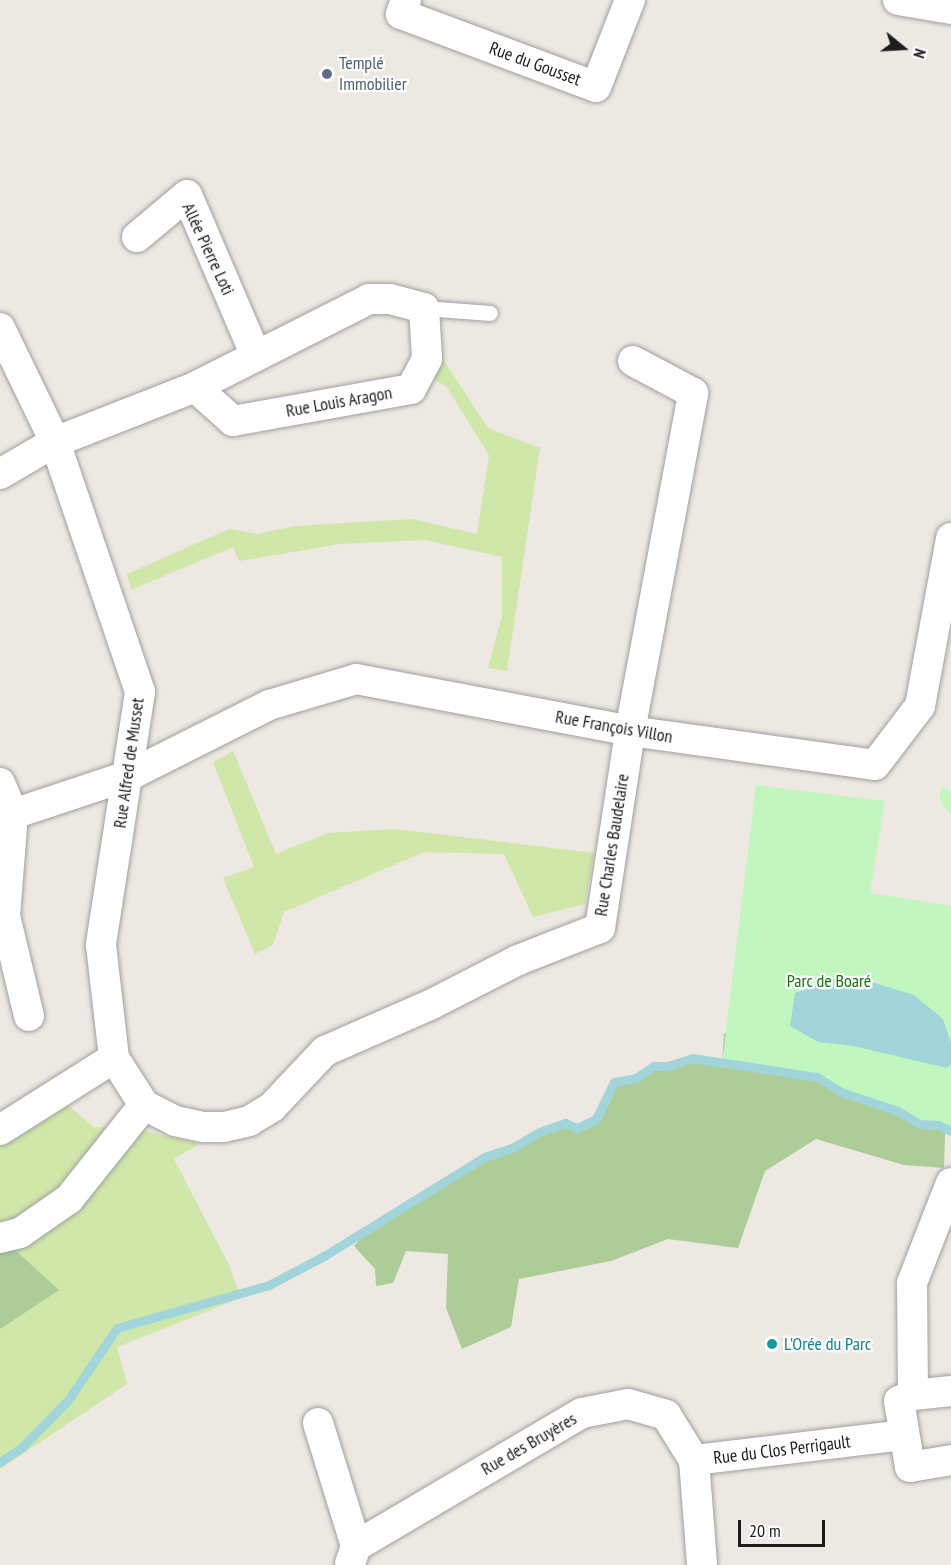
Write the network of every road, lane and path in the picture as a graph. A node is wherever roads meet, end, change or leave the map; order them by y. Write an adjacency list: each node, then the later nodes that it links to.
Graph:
1 (406, 0): 2 (street, Rue du Gousset)
2 (630, 0)
3 (898, 0): 4 (street)
4 (951, 9)
5 (137, 237): 9 (street, Allée Pierre Loti)
6 (424, 308): 7 (lane); 9 (street); 11 (street, Rue Louis Aragon)
7 (490, 313)
8 (0, 328): 12 (street, Rue Alfred de Musset)
9 (256, 356): 11 (street)
10 (633, 361): 15 (street, Rue Charles Baudelaire)
11 (195, 387): 12 (street)
12 (55, 442): 13 (street); 16 (street, Rue Alfred de Musset)
13 (0, 474)
14 (951, 538): 15 (street, Rue François Villon)
15 (630, 731): 16 (street, Rue François Villon); 21 (street, Rue Charles Baudelaire)
16 (130, 775): 18 (street, Rue François Villon); 20 (street, Rue Alfred de Musset)
17 (0, 783): 18 (street)
18 (13, 814): 19 (street)
19 (29, 1016)
20 (114, 1058): 21 (street, Rue Alfred de Musset); 22 (street)
21 (144, 1105): 24 (street)
22 (0, 1130)
23 (951, 1183): 26 (street)
24 (0, 1238)
25 (951, 1391): 26 (street)
26 (913, 1395): 28 (street)
27 (318, 1423): 31 (street, Rue des Bruyères)
28 (903, 1435): 29 (street, Rue du Clos Perrigault); 30 (street)
29 (694, 1460): 31 (street, Rue des Bruyères); 32 (street, Rue du Clos Perrigault)
30 (951, 1460)
31 (353, 1556)
32 (702, 1565)

